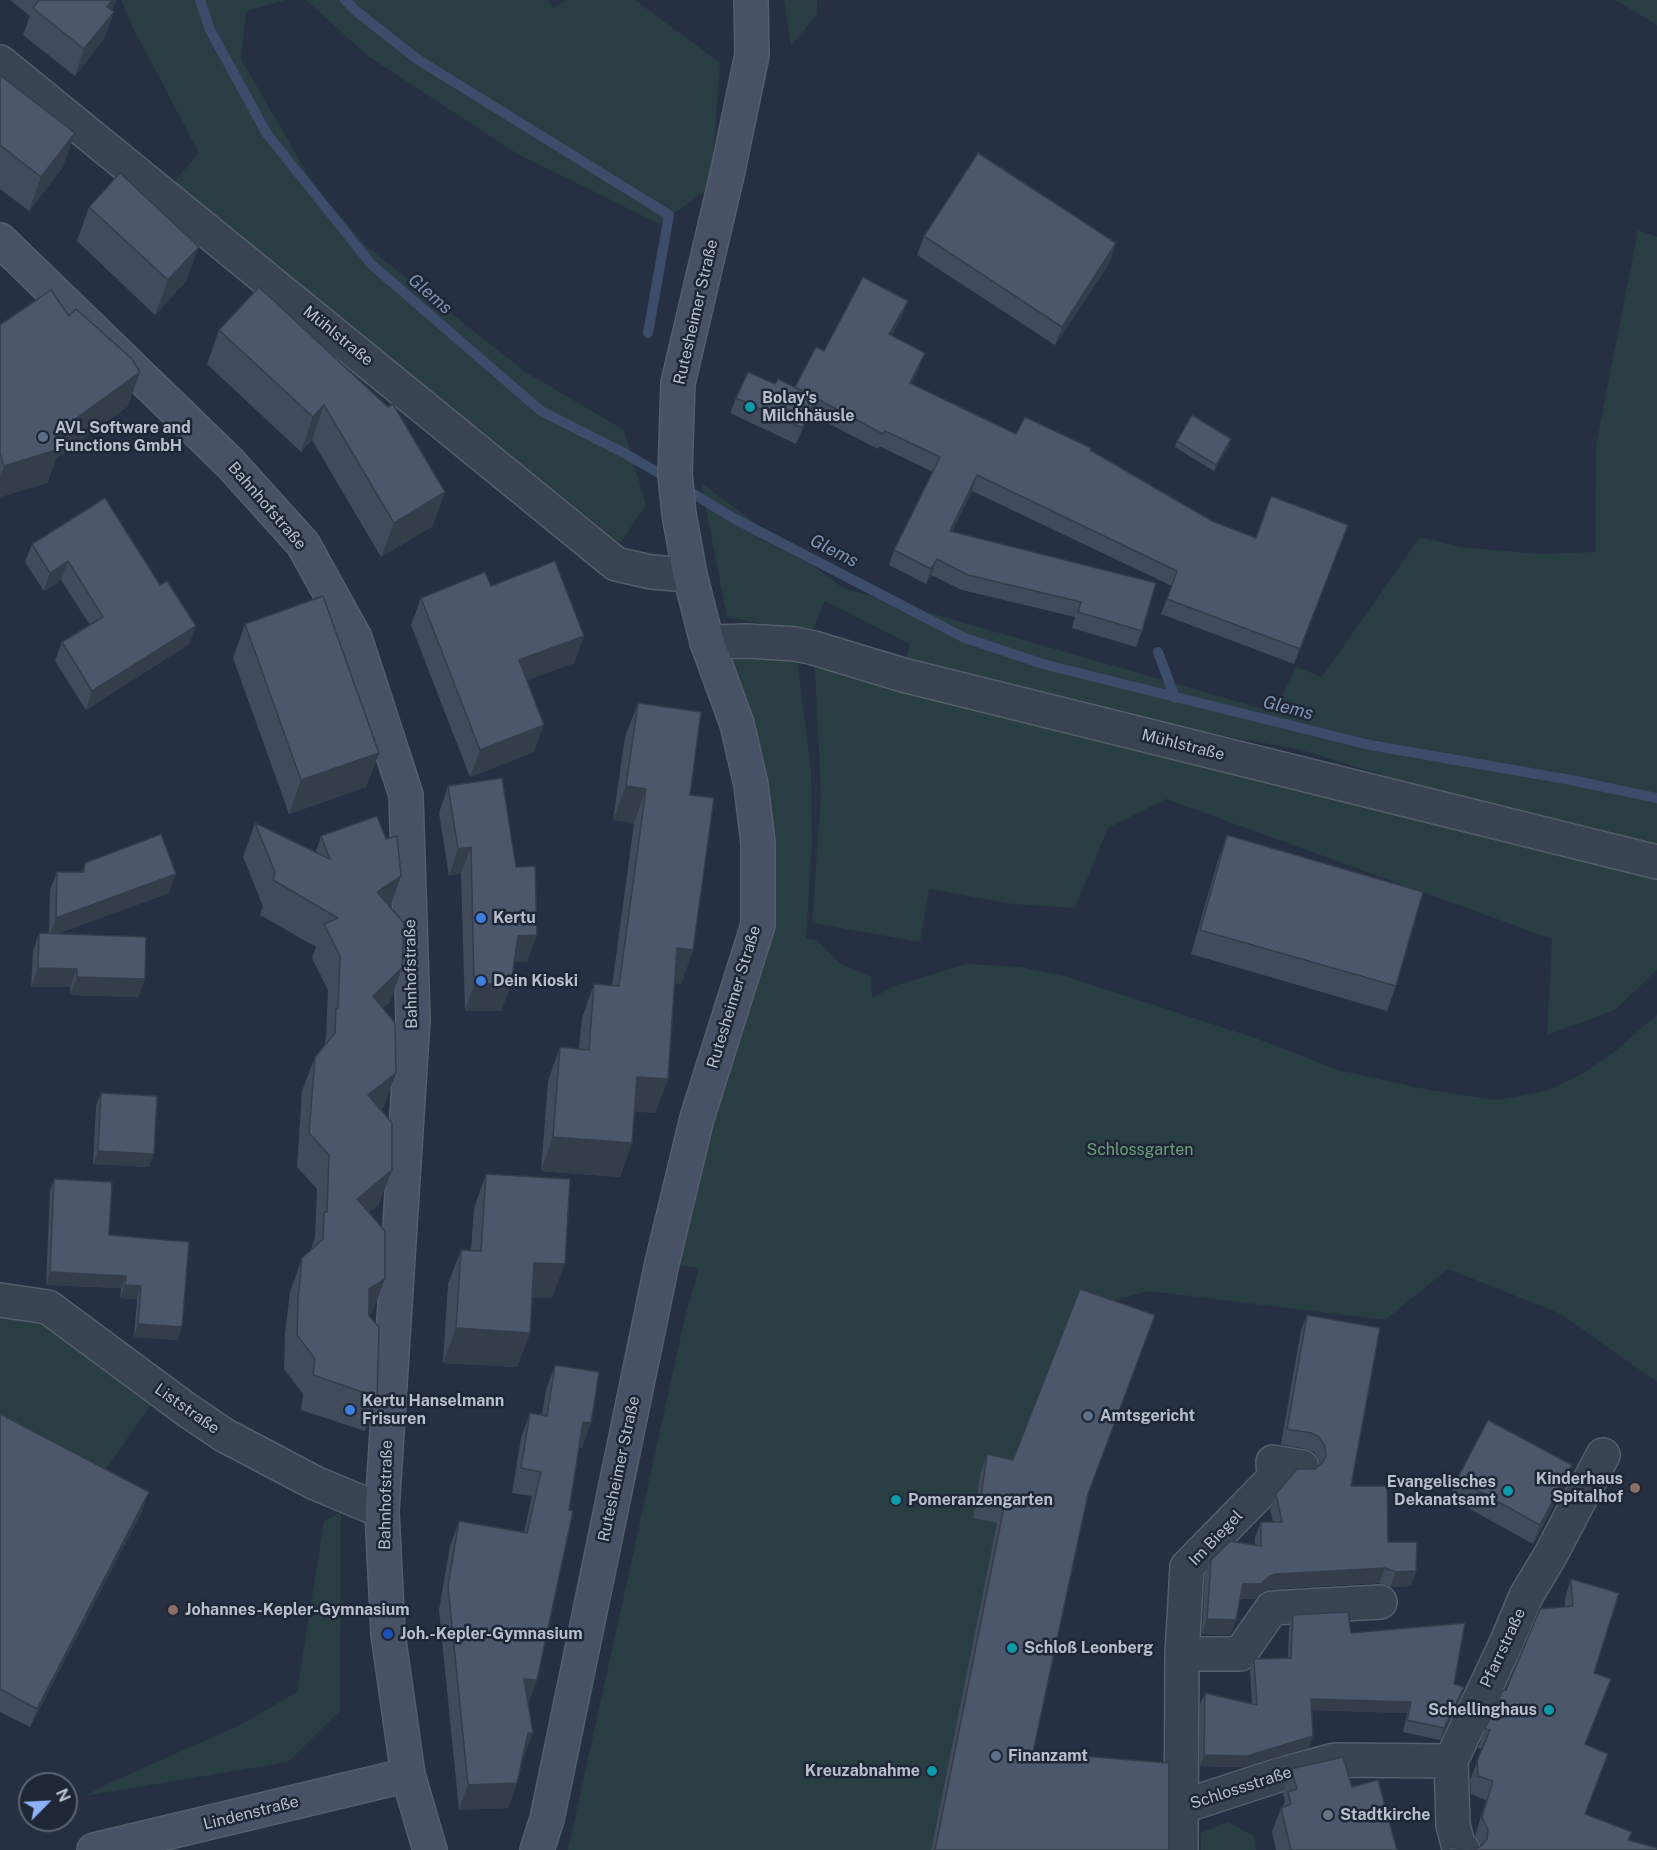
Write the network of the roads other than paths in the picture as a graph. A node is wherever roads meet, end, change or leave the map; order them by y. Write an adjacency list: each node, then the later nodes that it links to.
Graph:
1 (751, 0): 4 (street, Rutesheimer Straße)
2 (0, 62): 4 (street, Mühlstraße)
3 (0, 240): 10 (street, Bahnhofstraße)
4 (690, 575): 5 (street, Rutesheimer Straße)
5 (707, 642): 6 (street, Mühlstraße); 18 (street, Rutesheimer Straße)
6 (1657, 862)
7 (0, 1300): 10 (street, Liststraße)
8 (1603, 1455): 13 (street, Pfarrstraße)
9 (1302, 1467): 12 (street, Im Biegel)
10 (382, 1511): 14 (street, Bahnhofstraße)
11 (1380, 1602): 12 (street)
12 (1182, 1654): 15 (street, Im Biegel)
13 (1450, 1761): 15 (street, Schlossstraße); 20 (street, Pfarrstraße)
14 (408, 1775): 16 (street, Lindenstraße); 17 (street, Bahnhofstraße)
15 (1181, 1807): 19 (street, Schlossstraße)
16 (94, 1850)
17 (430, 1850)
18 (537, 1850)
19 (1180, 1850)
20 (1463, 1850)

